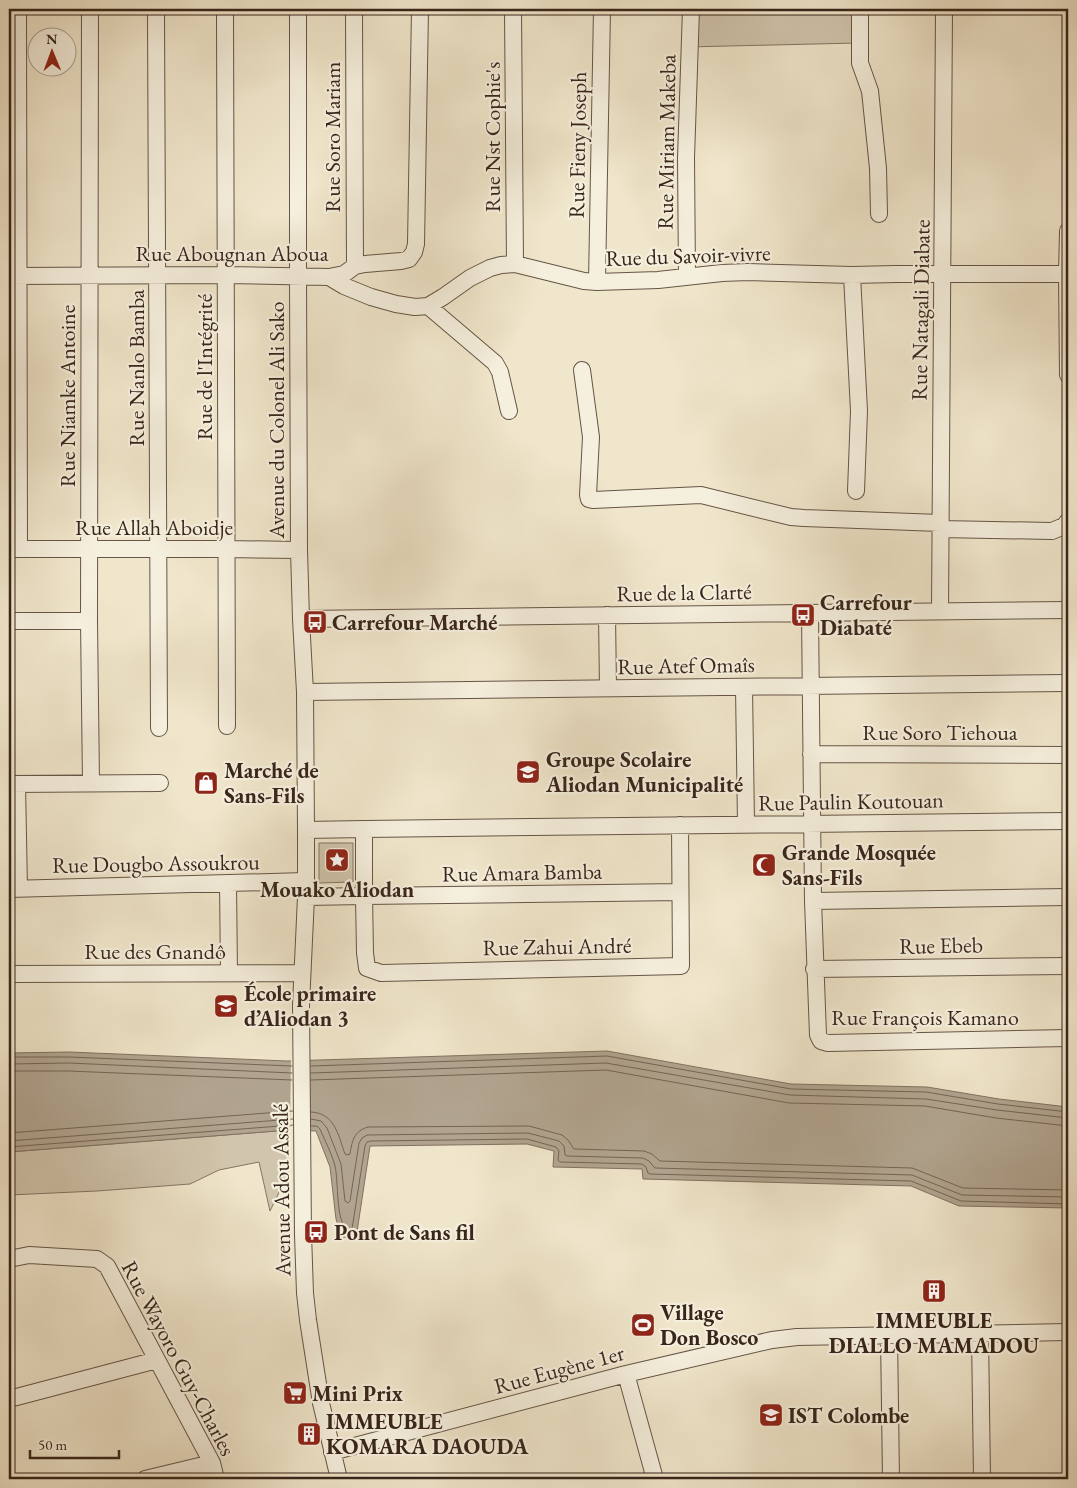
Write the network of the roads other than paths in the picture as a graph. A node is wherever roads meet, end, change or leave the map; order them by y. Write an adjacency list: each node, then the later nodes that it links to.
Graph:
1 (18, 9): 22 (street)
2 (90, 9): 23 (street, Rue Niamke Antoine)
3 (156, 9): 18 (street, Rue Nanlo Bamba)
4 (226, 9): 19 (street, Rue de l'Intégrité)
5 (298, 9): 20 (street, Avenue du Colonel Ali Sako)
6 (354, 9): 16 (street, Rue Soro Mariam)
7 (420, 9): 16 (street, Rue Abougnan Aboua)
8 (513, 9): 15 (street, Rue Nst Cophie's)
9 (602, 9): 27 (street, Rue Fieny Joseph)
10 (691, 9): 24 (street, Rue Miriam Makeba)
11 (860, 9): 13 (street)
12 (944, 9): 21 (street, Rue Natagali Diabate)
13 (879, 214)
14 (1068, 231): 17 (street)
15 (515, 264): 27 (street, Rue du Savoir-vivre); 28 (street, Rue du Savoir-vivre)
16 (355, 266): 26 (street, Rue Abougnan Aboua)
17 (1068, 274): 21 (street, Rue du Savoir-vivre); 30 (street)
18 (158, 275): 19 (street, Rue Abougnan Aboua); 23 (street, Rue Abougnan Aboua); 37 (street, Rue Nanlo Bamba)
19 (226, 275): 20 (street, Rue Abougnan Aboua); 38 (street, Rue de l'Intégrité)
20 (298, 275): 26 (street, Rue Abougnan Aboua); 39 (street, Avenue du Colonel Ali Sako)
21 (943, 275): 25 (street, Rue du Savoir-vivre); 34 (street, Rue Natagali Diabate)
22 (14, 276): 23 (street, Rue Abougnan Aboua); 35 (street)
23 (90, 276): 36 (street, Rue Niamke Antoine)
24 (687, 276): 25 (street, Rue du Savoir-vivre); 27 (street, Rue du Savoir-vivre)
25 (852, 276): 32 (street)
26 (329, 277): 28 (street)
27 (598, 282)
28 (428, 306): 31 (street)
29 (582, 370): 34 (street)
30 (1068, 375)
31 (509, 411)
32 (856, 491)
33 (1068, 521): 34 (street)
34 (940, 526): 41 (street, Rue Natagali Diabate)
35 (14, 549): 36 (street, Rue Allah Aboidje)
36 (89, 549): 37 (street, Rue Allah Aboidje); 46 (street, Rue Niamke Antoine)
37 (159, 549): 38 (street, Rue Allah Aboidje); 53 (street, Rue Nanlo Bamba)
38 (227, 549): 39 (street, Rue Allah Aboidje); 52 (street, Rue de l'Intégrité)
39 (299, 550): 44 (street, Avenue du Colonel Ali Sako)
40 (1068, 610): 41 (street, Rue de la Clarté)
41 (940, 611): 42 (street, Rue de la Clarté)
42 (810, 613): 43 (street, Rue de la Clarté); 48 (street, Rue François Kamano)
43 (607, 615): 44 (street, Rue de la Clarté); 50 (street)
44 (301, 619): 51 (street, Avenue du Colonel Ali Sako)
45 (9, 621): 46 (street)
46 (89, 621): 56 (street, Rue Niamke Antoine)
47 (1068, 683): 48 (street, Rue Atef Omaîs)
48 (811, 686): 49 (street, Rue Atef Omaîs); 54 (street, Rue François Kamano)
49 (744, 687): 50 (street, Rue Atef Omaîs); 60 (street)
50 (608, 688): 51 (street, Rue Atef Omaîs)
51 (305, 692): 64 (street, Avenue du Colonel Ali Sako)
52 (227, 726)
53 (159, 728)
54 (811, 754): 55 (street, Rue Soro Tiehoua); 61 (street, Rue François Kamano)
55 (1068, 755)
56 (92, 783): 57 (street); 58 (street)
57 (160, 783)
58 (13, 784): 66 (street)
59 (1068, 820): 61 (street, Rue Paulin Koutouan)
60 (746, 824): 61 (street, Rue Paulin Koutouan); 62 (street, Rue Paulin Koutouan)
61 (813, 824): 71 (street, Rue François Kamano)
62 (680, 825): 63 (street, Rue Paulin Koutouan); 68 (street, Rue Zahui André)
63 (364, 829): 64 (street, Rue Paulin Koutouan); 69 (street)
64 (306, 830): 67 (street, Avenue du Colonel Ali Sako)
65 (228, 883): 66 (street, Rue Dougbo Assoukrou); 67 (street, Rue Dougbo Assoukrou); 74 (street)
66 (14, 889)
67 (306, 889): 69 (street, Rue Dougbo Assoukrou); 75 (street, Avenue Adou Assalé)
68 (680, 892): 69 (street, Rue Amara Bamba); 69 (street, Rue Zahui André)
69 (364, 896)
70 (1068, 898): 71 (street)
71 (813, 901): 73 (street, Rue François Kamano)
72 (1068, 966): 73 (street, Rue Ebeb)
73 (814, 969): 77 (street, Rue François Kamano)
74 (229, 973): 75 (street, Rue des Gnandô); 76 (street, Rue des Gnandô)
75 (302, 973): 85 (street, Avenue Adou Assalé)
76 (9, 974)
77 (1068, 1038)
78 (9, 1259): 82 (street, Rue Wayoro Guy-Charles)
79 (1068, 1332): 80 (street, Rue Eugène 1er)
80 (980, 1334): 81 (street, Rue Eugène 1er); 92 (street)
81 (889, 1335): 83 (street, Rue Eugène 1er); 91 (street)
82 (157, 1360): 84 (street); 86 (street, Rue Wayoro Guy-Charles)
83 (626, 1374): 85 (street, Rue Eugène 1er); 87 (street)
84 (9, 1399)
85 (332, 1452): 90 (street, Avenue Adou Assalé)
86 (212, 1463): 88 (street); 89 (street, Rue Wayoro Guy-Charles)
87 (649, 1478)
88 (145, 1479)
89 (216, 1479)
90 (339, 1479)
91 (890, 1479)
92 (982, 1479)

